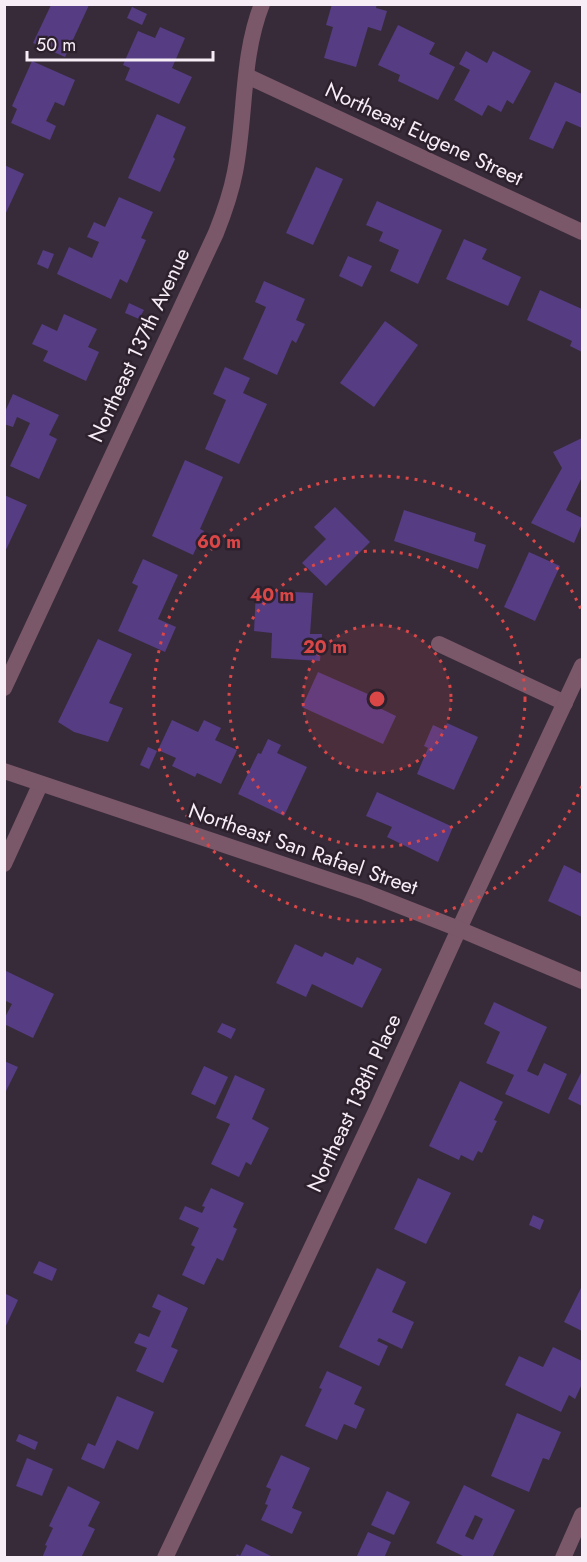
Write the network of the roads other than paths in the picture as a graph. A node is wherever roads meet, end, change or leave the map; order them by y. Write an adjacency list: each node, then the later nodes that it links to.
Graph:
1 (262, 4): 2 (street, Northeast 137th Avenue)
2 (247, 76): 3 (street, Northeast Eugene Street); 6 (street, Northeast 137th Avenue)
3 (582, 232)
4 (439, 644): 7 (street)
5 (582, 666): 7 (street, Northeast 138th Place)
6 (4, 688)
7 (565, 703): 11 (street, Northeast 138th Place)
8 (4, 771): 9 (street, Northeast San Rafael Street)
9 (40, 785): 10 (street); 11 (street, Northeast San Rafael Street)
10 (4, 864)
11 (459, 929): 12 (street, Northeast San Rafael Street); 14 (street, Northeast 138th Place)
12 (582, 981)
13 (582, 1515): 15 (street)
14 (165, 1557)
15 (562, 1557)

